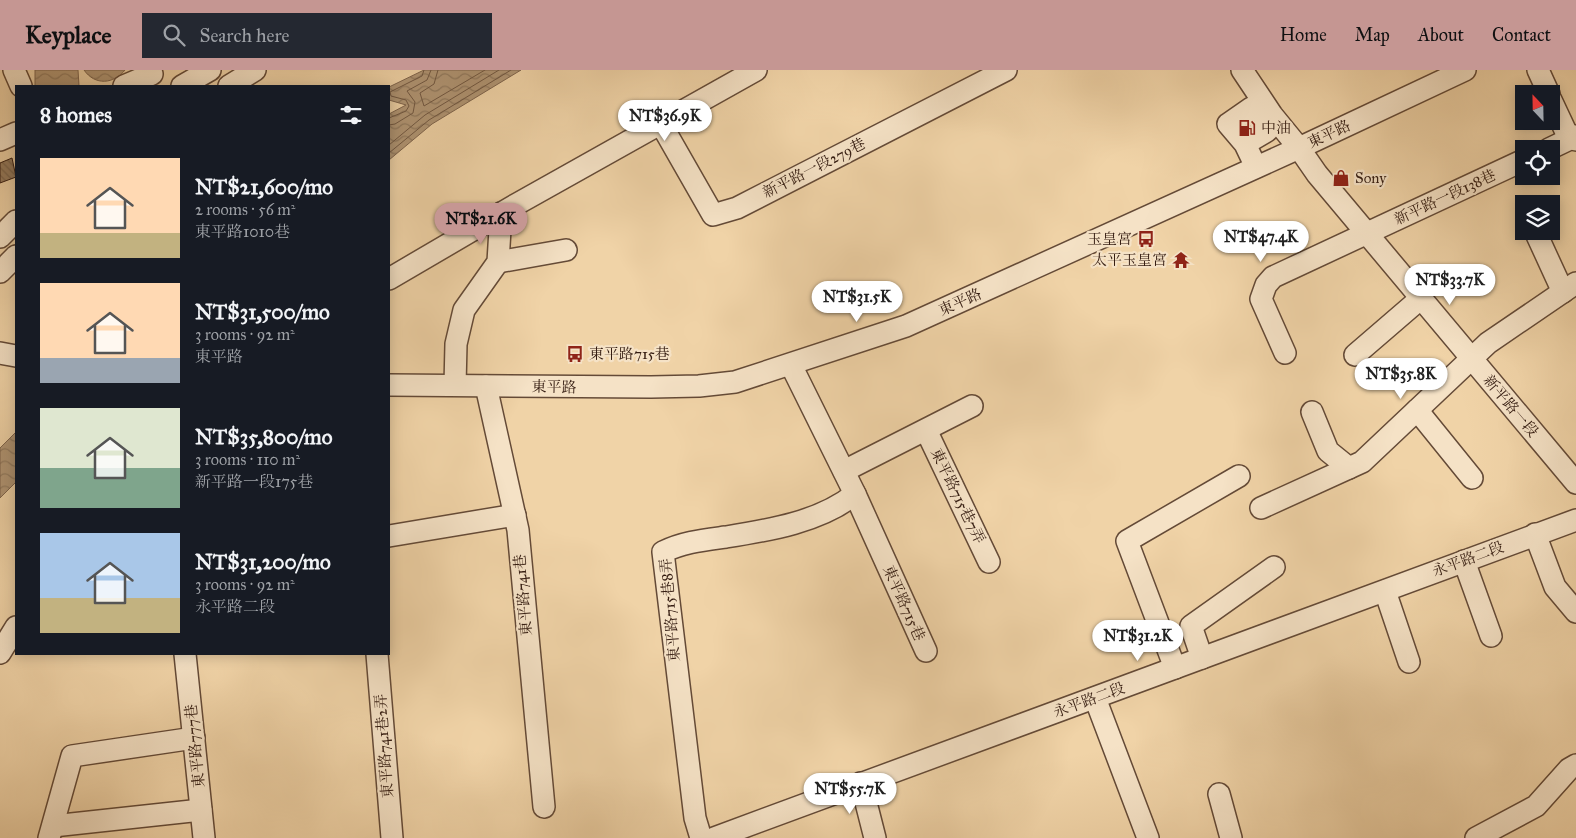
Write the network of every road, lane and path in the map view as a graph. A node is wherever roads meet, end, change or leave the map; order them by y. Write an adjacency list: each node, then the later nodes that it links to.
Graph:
1 (14, 70): 11 (street)
2 (210, 70): 13 (street)
3 (255, 70): 14 (street)
4 (756, 70): 18 (street)
5 (1006, 70): 18 (street, 新平路一段279巷)
6 (1242, 70): 23 (street, 新平路一段)
7 (1465, 70): 10 (street, 東平路)
8 (1538, 70): 15 (street)
9 (155, 77): 12 (street)
10 (1427, 78): 23 (street, 東平路)
11 (21, 85)
12 (127, 85)
13 (184, 85)
14 (231, 85)
15 (1544, 85)
16 (1560, 119): 20 (street)
17 (1260, 121): 25 (street)
18 (661, 124): 26 (street)
19 (15, 134): 21 (street)
20 (1575, 138): 22 (street)
21 (0, 140)
22 (1560, 144)
23 (1299, 148): 25 (street, 東平路); 28 (street, 新平路一段)
24 (1515, 164): 28 (street, 新平路一段138巷)
25 (1256, 167): 43 (street, 東平路)
26 (501, 213): 33 (street); 35 (street)
27 (15, 222): 29 (street)
28 (1367, 235): 37 (street, 新平路一段); 38 (street, 新平路一段138巷)
29 (0, 237)
30 (1540, 240): 36 (street)
31 (566, 250): 33 (street)
32 (15, 257): 34 (street)
33 (498, 262): 44 (street)
34 (0, 272)
35 (390, 278)
36 (1569, 287): 42 (street)
37 (1420, 299): 40 (street); 42 (street, 新平路一段)
38 (1285, 353)
39 (0, 354): 41 (street)
40 (1355, 355)
41 (15, 356)
42 (1470, 358): 48 (street); 51 (street, 新平路一段)
43 (791, 365): 46 (street, 東平路); 53 (street, 東平路715巷)
44 (456, 385): 45 (street, 東平路); 46 (street, 東平路)
45 (390, 386)
46 (486, 386): 59 (street, 東平路741巷)
47 (972, 406): 50 (street, 東平路715巷7弄)
48 (1417, 410): 52 (street); 55 (street)
49 (1312, 412): 52 (street)
50 (926, 430): 53 (street, 東平路715巷7弄); 64 (street, 東平路715巷7弄)
51 (1568, 460): 56 (street, 新平路一段)
52 (1349, 468): 58 (street)
53 (844, 471): 57 (street, 東平路715巷)
54 (1239, 476): 76 (street)
55 (1472, 478)
56 (1576, 482)
57 (855, 494): 70 (street, 東平路715巷); 87 (street, 東平路715巷8弄)
58 (1261, 508)
59 (515, 515): 62 (street); 82 (street, 東平路741巷)
60 (1576, 520): 61 (street, 永平路二段)
61 (1535, 534): 63 (street, 永平路二段); 67 (street)
62 (390, 536)
63 (1464, 561): 66 (street, 永平路二段); 69 (street)
64 (989, 562)
65 (1274, 567): 74 (street)
66 (1385, 591): 74 (street, 永平路二段); 75 (street)
67 (1576, 612)
68 (15, 629): 71 (street)
69 (1490, 636)
70 (926, 651)
71 (0, 653)
72 (185, 655): 78 (street, 東平路777巷)
73 (377, 655): 86 (street, 東平路741巷2弄)
74 (1202, 658): 76 (street, 永平路二段)
75 (1408, 662)
76 (1175, 668): 77 (street, 永平路二段)
77 (1095, 698): 80 (street, 永平路二段); 90 (street)
78 (194, 738): 83 (street, 東平路777巷); 84 (street)
79 (1576, 765): 92 (street)
80 (861, 784): 88 (street, 永平路二段); 89 (street)
81 (1219, 794): 91 (street)
82 (544, 807)
83 (201, 810): 84 (street); 85 (street, 東平路777巷)
84 (51, 832)
85 (204, 838)
86 (392, 838)
87 (700, 838)
88 (714, 838)
89 (875, 838)
90 (1148, 838)
91 (1231, 838)
92 (1476, 838)

